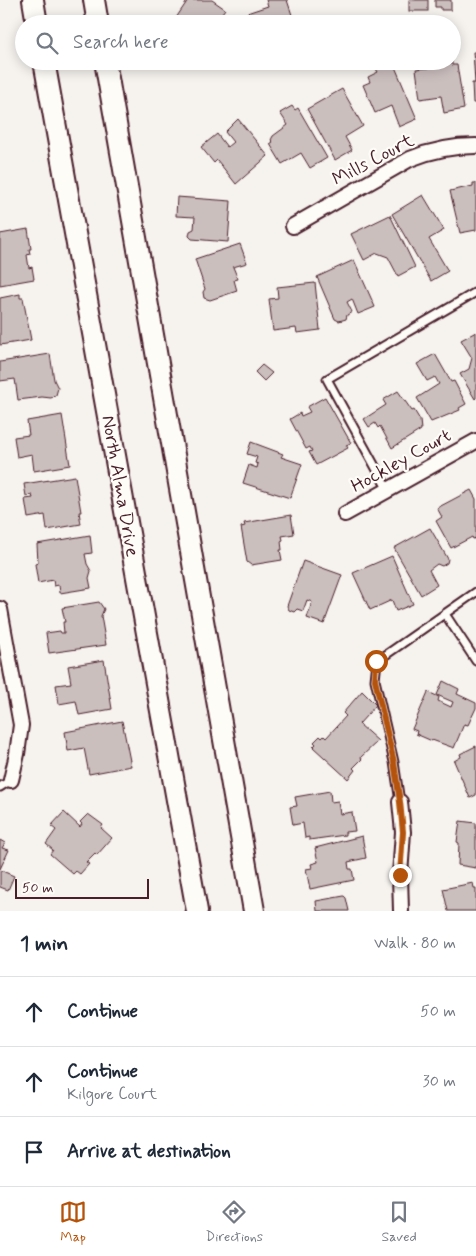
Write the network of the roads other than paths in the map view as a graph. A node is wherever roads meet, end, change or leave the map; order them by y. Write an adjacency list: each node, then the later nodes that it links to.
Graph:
1 (32, 0): 3 (main road)
2 (94, 0): 4 (main road)
3 (35, 15)
4 (96, 15)
5 (46, 70): 20 (main road, North Alma Drive)
6 (107, 70): 21 (main road)
7 (476, 146): 8 (street, Mills Court)
8 (293, 226)
9 (476, 292): 11 (lane)
10 (476, 441): 11 (street, Hockley Court)
11 (388, 490): 12 (street, Hockley Court)
12 (345, 514)
13 (476, 592): 15 (lane)
14 (0, 609): 16 (street)
15 (445, 614): 17 (lane); 19 (lane)
16 (2, 630): 18 (street)
17 (476, 661)
18 (6, 784)
19 (400, 802): 22 (street)
20 (197, 911)
21 (254, 911)
22 (401, 911)

